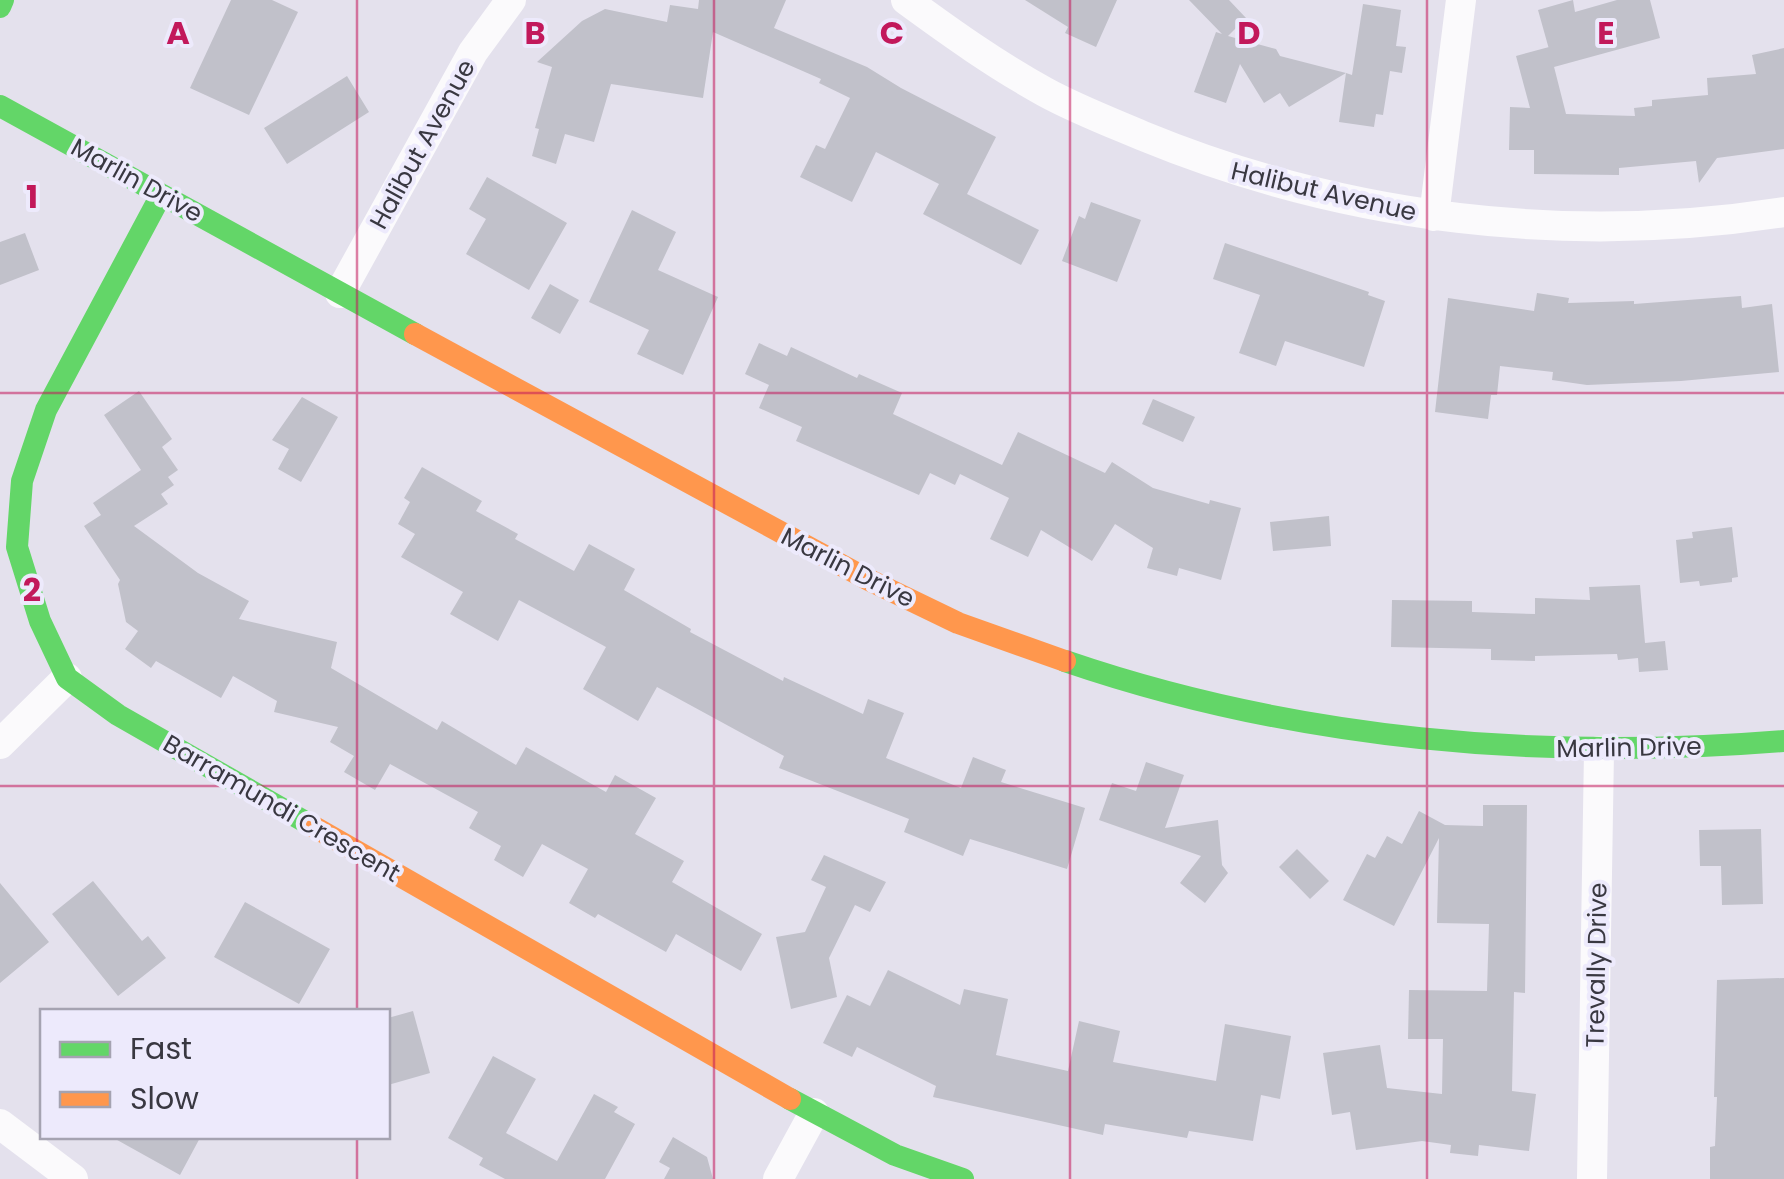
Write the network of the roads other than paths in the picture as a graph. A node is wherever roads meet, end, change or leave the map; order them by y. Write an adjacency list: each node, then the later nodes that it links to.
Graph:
1 (511, 0): 8 (street, Halibut Avenue)
2 (907, 0): 7 (street, Halibut Avenue)
3 (1461, 0): 7 (street)
4 (0, 106): 5 (street, Marlin Drive)
5 (160, 195): 8 (street, Marlin Drive); 9 (street, Barramundi Crescent)
6 (1784, 212): 7 (street, Halibut Avenue)
7 (1434, 216)
8 (340, 293): 12 (street, Marlin Drive)
9 (67, 678): 11 (street); 13 (street, Barramundi Crescent)
10 (1784, 741): 12 (street, Marlin Drive)
11 (0, 744)
12 (1598, 751): 18 (street, Trevally Drive)
13 (814, 1113): 16 (street); 17 (street, Barramundi Crescent)
14 (0, 1124): 15 (street)
15 (73, 1179)
16 (778, 1179)
17 (963, 1179)
18 (1592, 1179)

